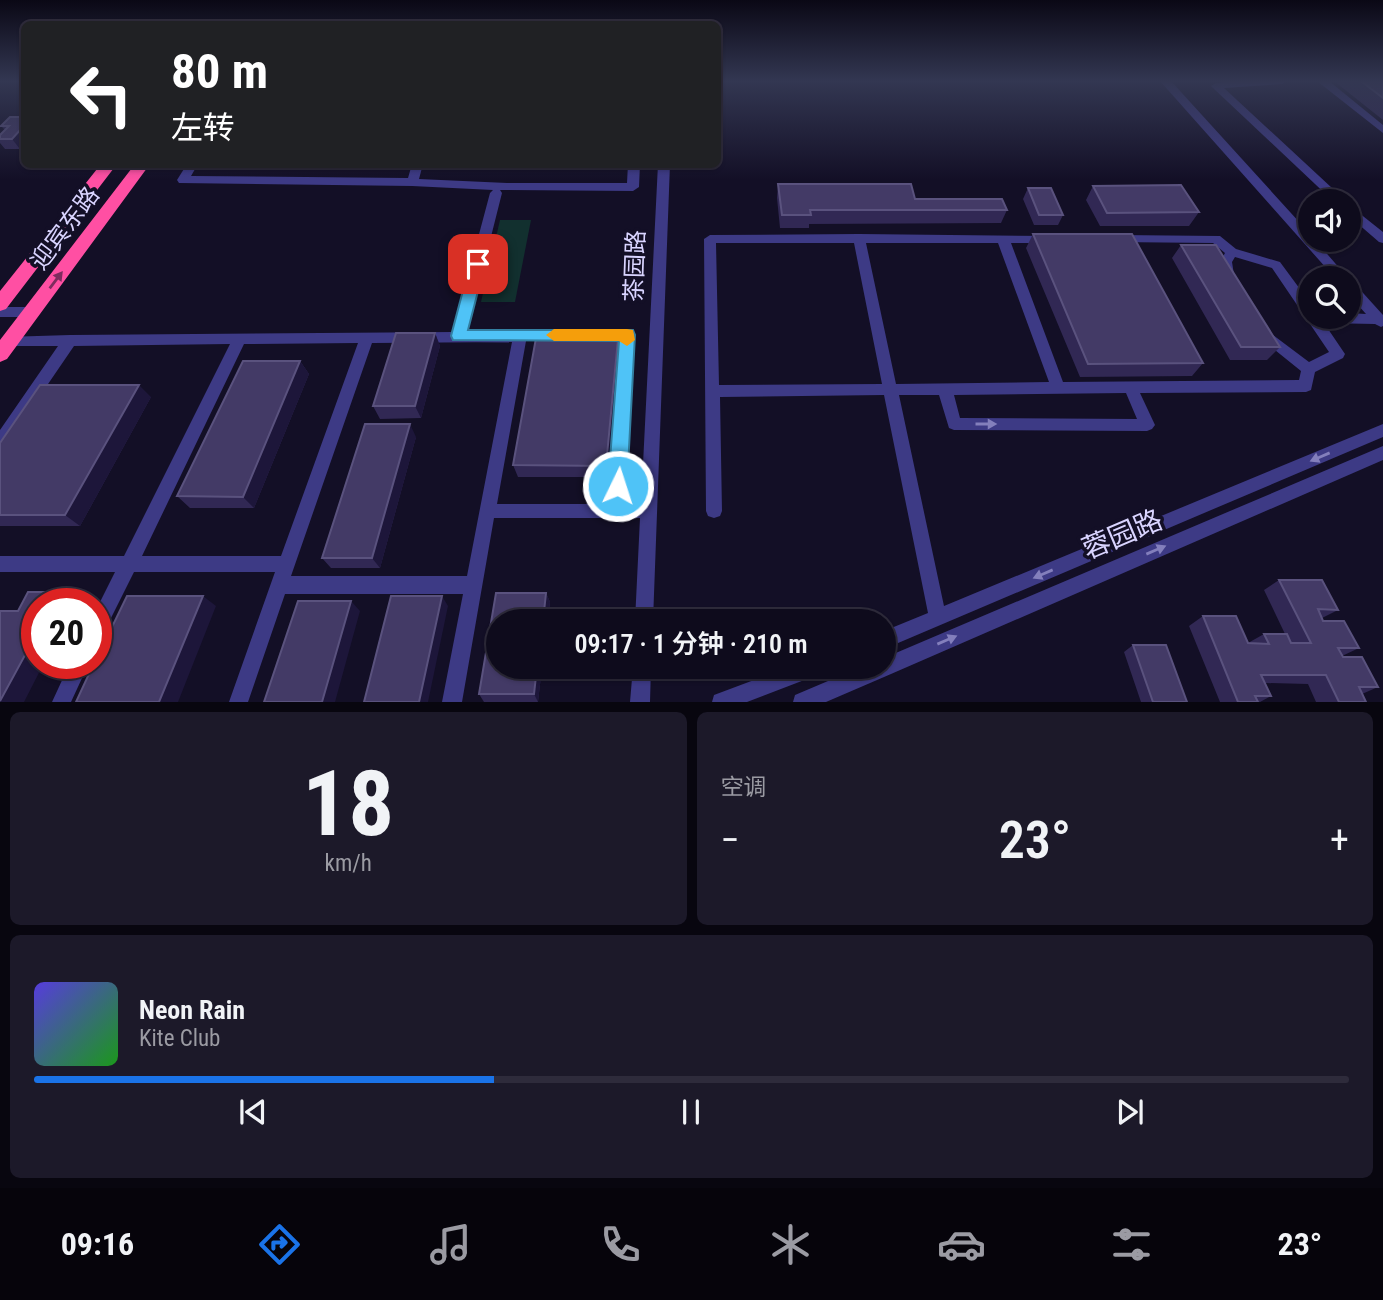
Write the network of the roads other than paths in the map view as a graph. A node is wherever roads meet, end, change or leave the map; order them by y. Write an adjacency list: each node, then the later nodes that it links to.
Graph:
1 (1194, 114): 21 (street)
2 (1246, 114): 12 (street)
3 (1363, 114): 4 (street)
4 (1383, 130)
5 (107, 168): 26 (highway, 迎宾东路)
6 (140, 168): 28 (highway, 迎宾东路, one-way to 6)
7 (190, 168): 11 (street)
8 (417, 168): 11 (street)
9 (634, 168): 11 (street)
10 (664, 168): 51 (street, 茶园路)
11 (412, 182)
12 (1327, 189)
13 (496, 192): 34 (street)
14 (1361, 220): 19 (street)
15 (859, 238): 16 (street); 42 (street); 44 (street)
16 (1003, 239): 17 (street); 41 (street)
17 (1056, 239)
18 (1109, 239): 20 (street)
19 (1383, 239)
20 (1231, 252): 22 (street); 23 (street)
21 (1331, 266)
22 (1296, 293): 24 (street)
23 (1234, 294)
24 (1298, 296)
25 (1361, 301): 30 (street)
26 (0, 304)
27 (0, 312): 28 (street)
28 (32, 312): 38 (highway, 迎宾东路)
29 (1361, 320): 30 (street)
30 (1381, 321)
31 (1253, 322): 39 (street)
32 (1321, 329): 39 (street)
33 (520, 335): 34 (street); 48 (street); 50 (street)
34 (459, 336): 35 (street)
35 (367, 338): 36 (street); 54 (street)
36 (240, 339): 37 (street); 53 (street)
37 (70, 340): 38 (street); 46 (street)
38 (5, 347)
39 (1308, 369): 40 (street)
40 (1130, 387): 41 (street); 43 (street, one-way to 40)
41 (1058, 388): 43 (street)
42 (891, 389): 43 (street); 44 (street); 59 (street)
43 (945, 389)
44 (712, 391): 49 (street)
45 (1383, 430): 59 (street, 蓉园路, one-way to 59)
46 (0, 442)
47 (1383, 453): 61 (street, 蓉园路, one-way to 47)
48 (616, 511): 50 (street); 51 (street)
49 (714, 511)
50 (488, 512): 56 (street)
51 (649, 512): 58 (street, 茶园路)
52 (0, 564): 53 (street)
53 (129, 564): 54 (street); 57 (street)
54 (287, 564): 55 (street)
55 (279, 585): 56 (street); 67 (street)
56 (474, 585): 68 (street)
57 (112, 598)
58 (645, 609)
59 (938, 619): 60 (street, 蓉园路)
60 (896, 635)
61 (896, 661)
62 (72, 679): 66 (street)
63 (641, 679): 69 (street)
64 (781, 679): 70 (street)
65 (855, 679): 71 (street, 蓉园路)
66 (61, 702)
67 (238, 702)
68 (452, 702)
69 (640, 702)
70 (721, 702)
71 (802, 702)

